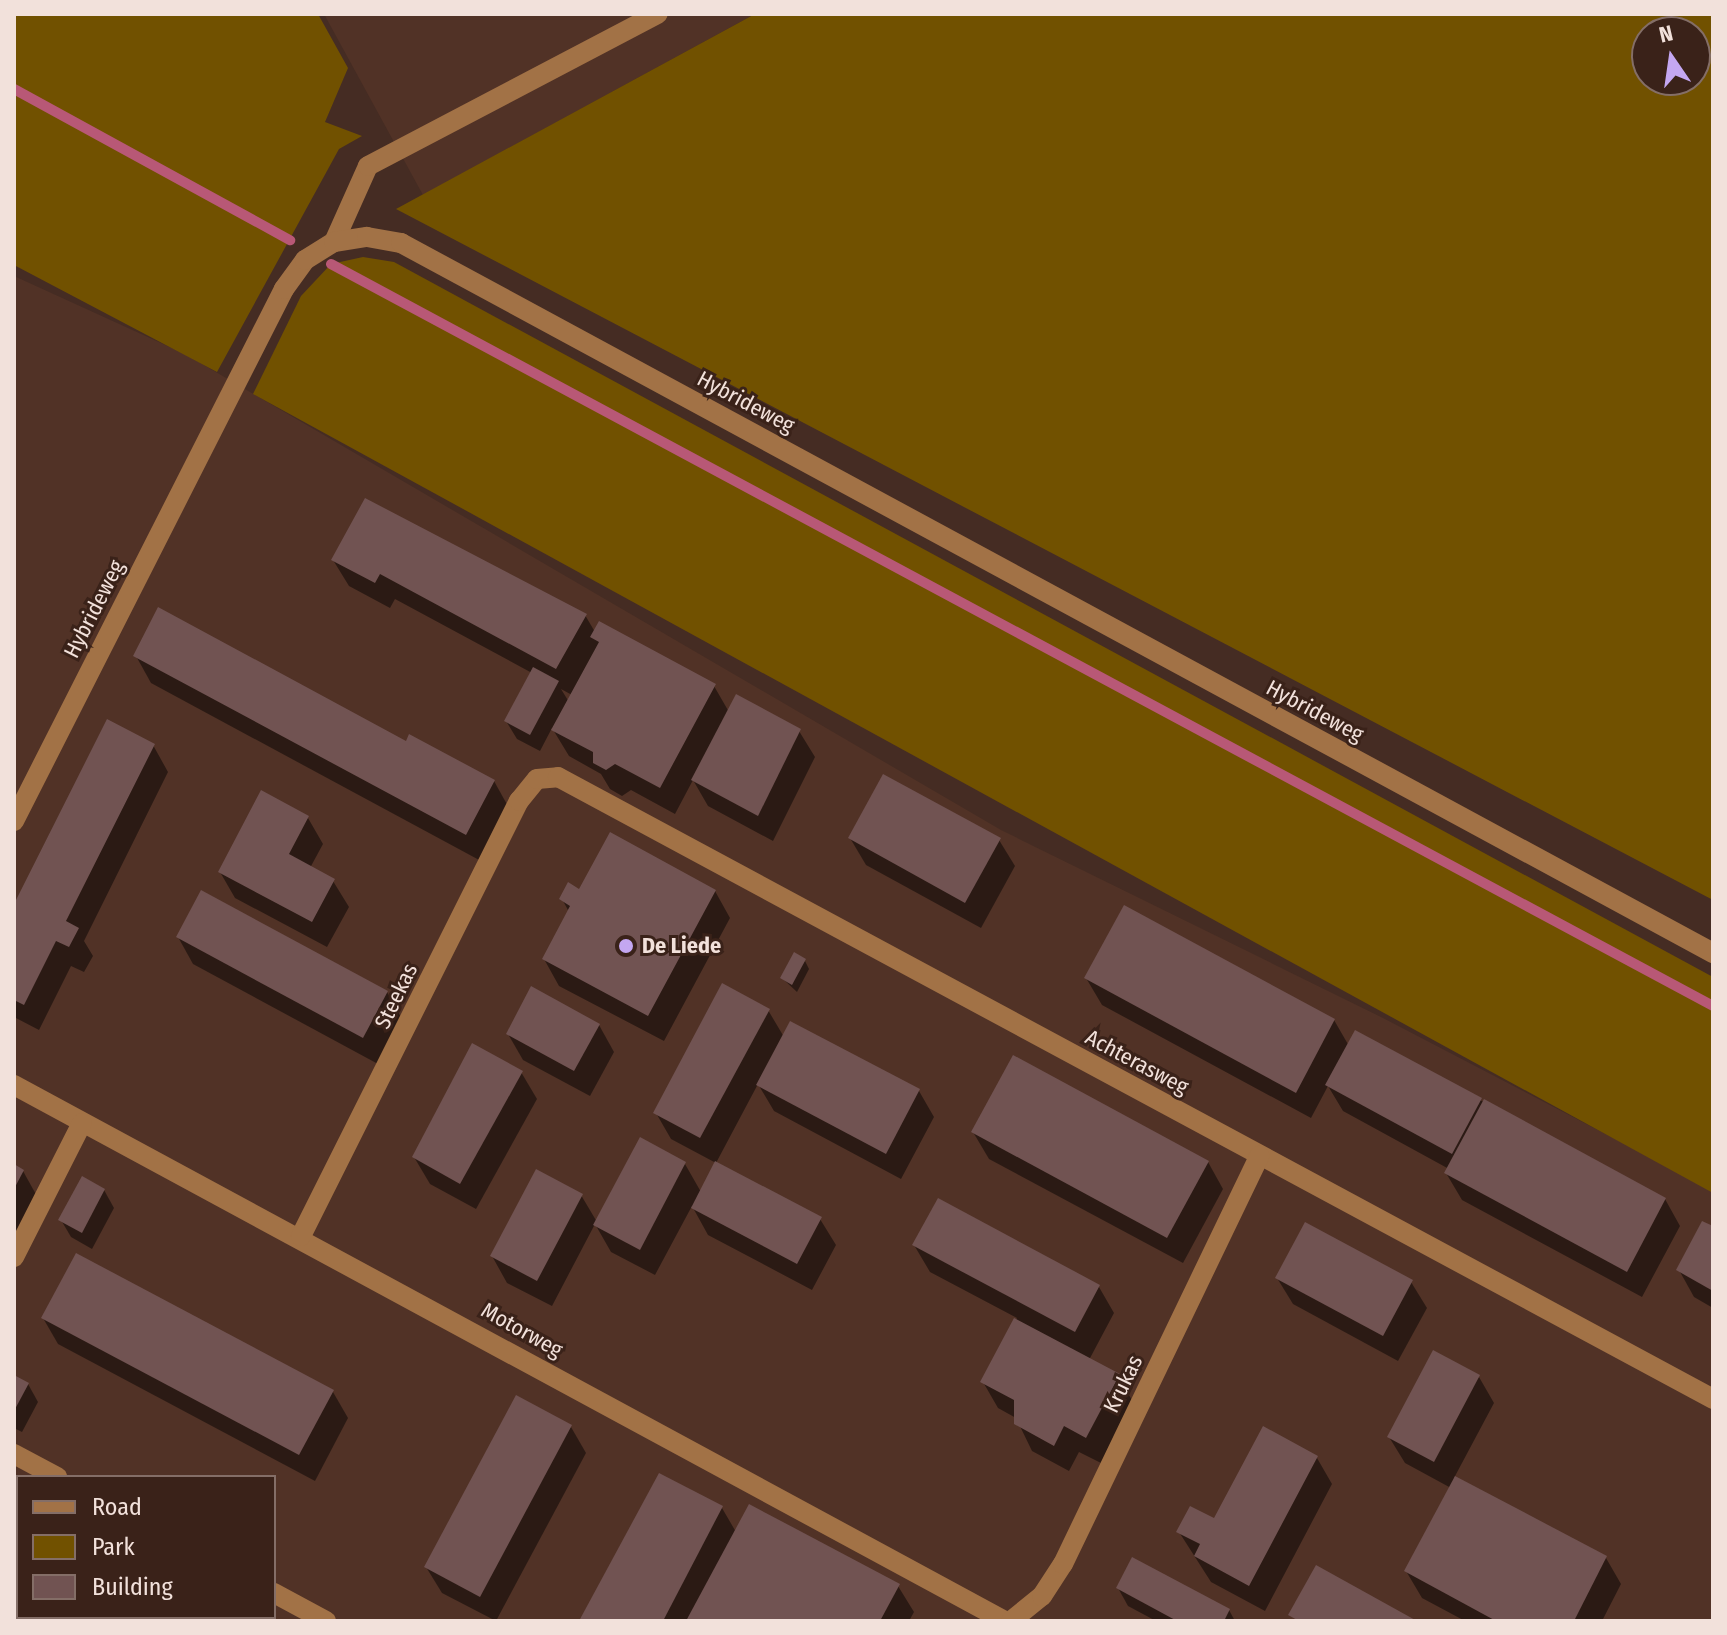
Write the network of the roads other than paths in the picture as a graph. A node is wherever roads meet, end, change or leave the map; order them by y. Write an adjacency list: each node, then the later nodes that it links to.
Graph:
1 (658, 14): 2 (street)
2 (334, 242): 4 (street, Hybrideweg); 5 (street, Hybrideweg)
3 (537, 779): 8 (street, Achterasweg); 9 (street, Steekas)
4 (14, 821)
5 (1713, 953)
6 (14, 1085): 7 (street, Motorweg)
7 (82, 1123): 9 (street, Motorweg); 10 (street)
8 (1259, 1156): 11 (street, Achterasweg); 17 (street, Krukas)
9 (301, 1236): 16 (street, Motorweg)
10 (14, 1257)
11 (1713, 1399)
12 (14, 1454): 13 (street)
13 (53, 1475)
14 (276, 1594): 15 (street)
15 (326, 1621)
16 (1005, 1621)
17 (1011, 1621)

